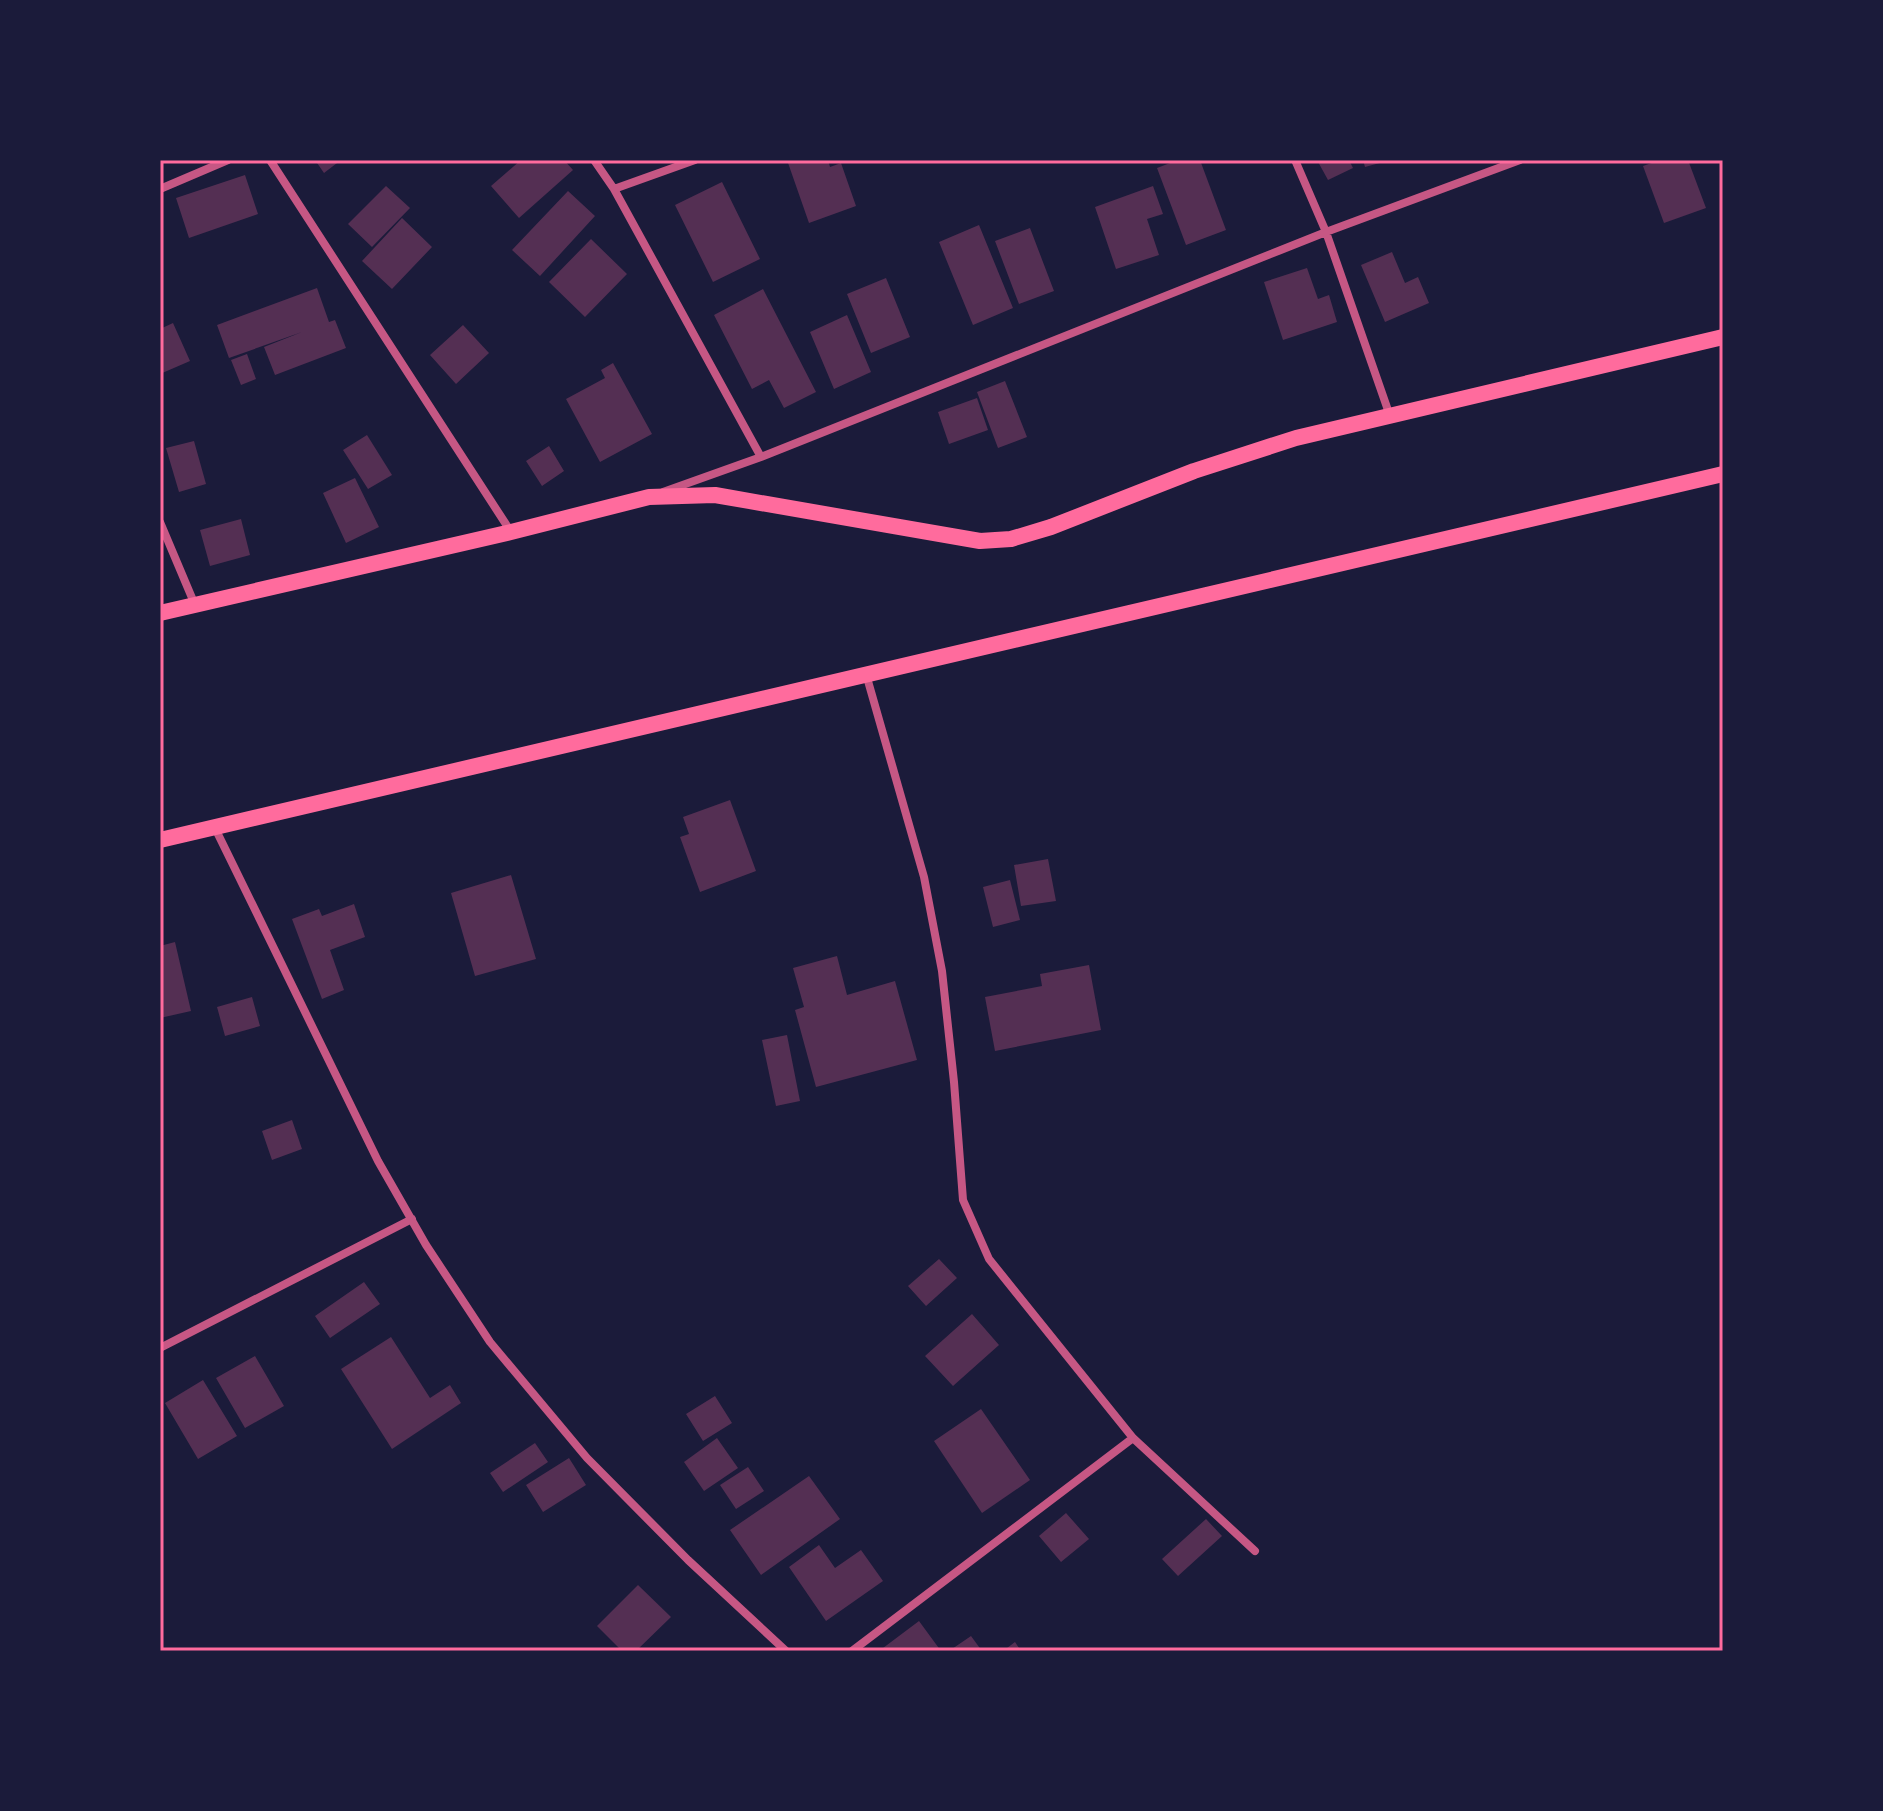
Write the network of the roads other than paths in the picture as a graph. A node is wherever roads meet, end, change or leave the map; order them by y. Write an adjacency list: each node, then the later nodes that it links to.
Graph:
1 (228, 160): 7 (street)
2 (270, 160): 16 (street)
3 (594, 160): 8 (street)
4 (695, 160): 8 (street)
5 (1295, 160): 9 (street)
6 (1520, 160): 9 (street)
7 (160, 189)
8 (614, 189): 12 (street)
9 (1326, 232): 11 (street); 12 (street)
10 (1723, 337): 11 (main road)
11 (1390, 416): 14 (main road)
12 (761, 457): 14 (street)
13 (1723, 474): 19 (main road)
14 (649, 497): 16 (main road)
15 (160, 522): 17 (street)
16 (511, 532): 17 (main road)
17 (195, 605): 18 (main road)
18 (160, 613)
19 (866, 674): 20 (main road); 24 (street)
20 (215, 827): 21 (main road); 22 (street)
21 (160, 840)
22 (412, 1219): 23 (street); 26 (street)
23 (160, 1348)
24 (1133, 1438): 25 (street); 27 (street)
25 (1255, 1551)
26 (786, 1651)
27 (852, 1651)

